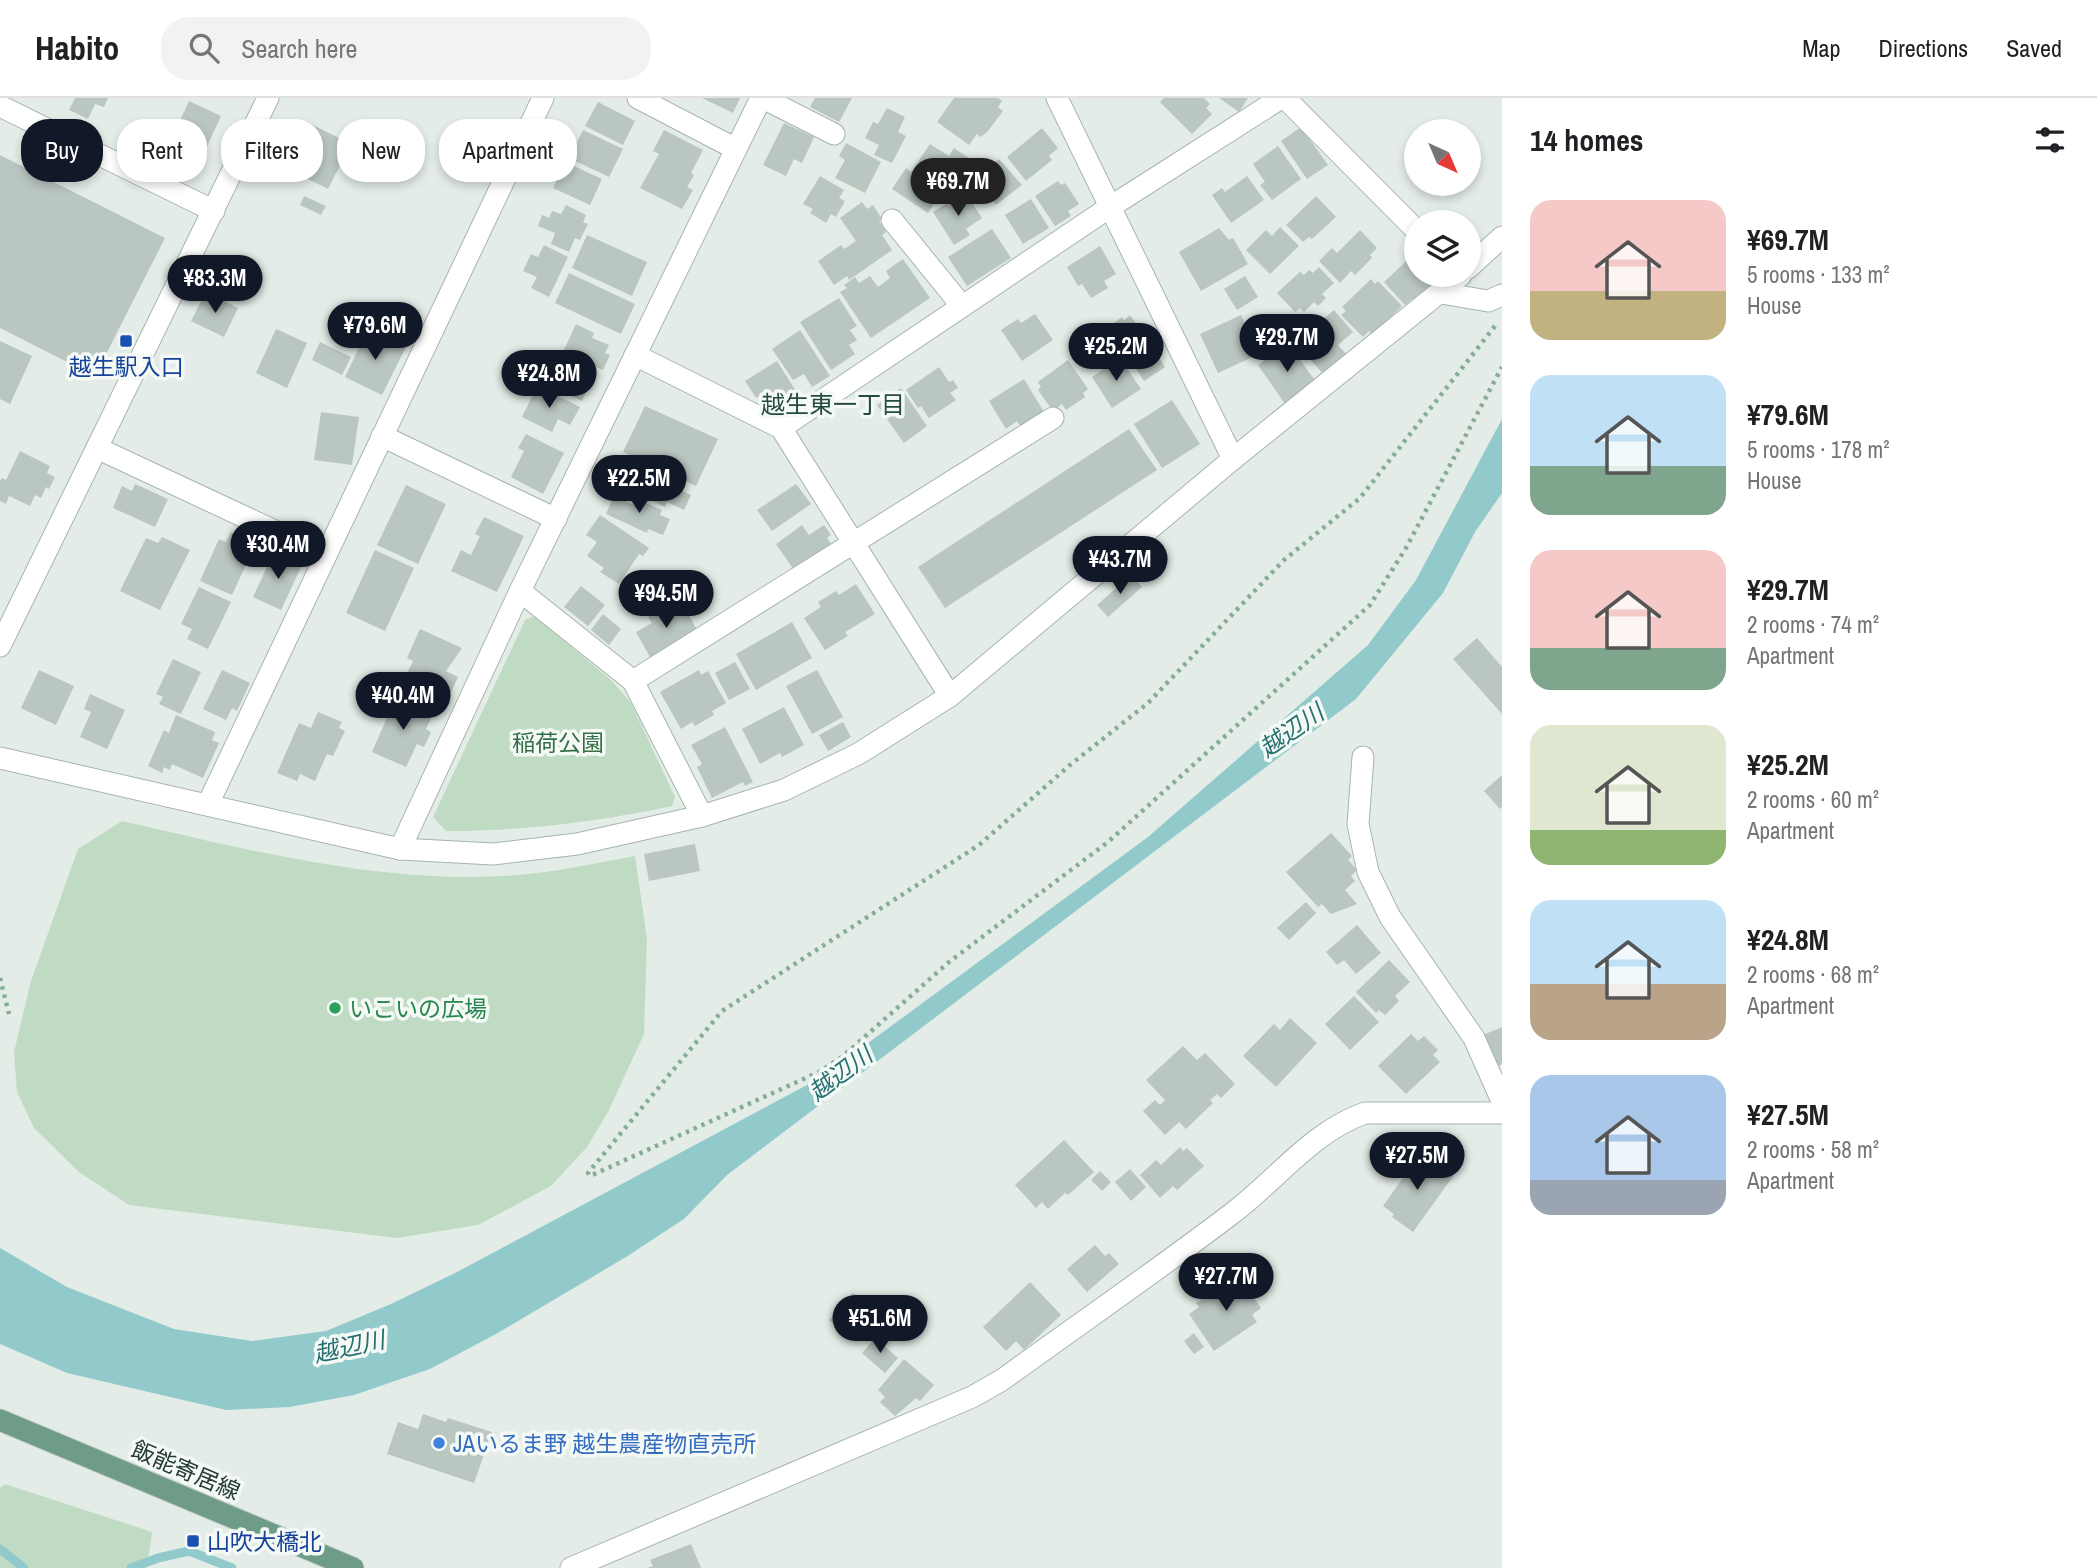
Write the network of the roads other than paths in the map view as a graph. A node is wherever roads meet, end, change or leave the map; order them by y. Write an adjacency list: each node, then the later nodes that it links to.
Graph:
1 (268, 98): 11 (street)
2 (543, 98): 23 (street)
3 (638, 98): 9 (street)
4 (762, 98): 8 (street); 9 (street)
5 (1059, 98): 10 (street)
6 (1283, 98): 10 (street); 12 (street)
7 (0, 106): 11 (street)
8 (834, 134)
9 (736, 149): 20 (street)
10 (1110, 207): 19 (street); 25 (street)
11 (214, 211): 24 (street)
12 (1404, 218)
13 (892, 220): 19 (street)
14 (1502, 237): 15 (street)
15 (1481, 256)
16 (1447, 287): 17 (street)
17 (1441, 293): 18 (street); 25 (street)
18 (1501, 296)
19 (962, 306): 22 (street)
20 (635, 355): 22 (street); 26 (street)
21 (1053, 418): 27 (street)
22 (781, 428): 27 (street)
23 (382, 436): 26 (street); 28 (street)
24 (97, 448): 28 (street); 30 (street)
25 (1233, 459): 32 (street)
26 (556, 519): 29 (street)
27 (854, 544): 31 (street); 32 (street)
28 (326, 555): 35 (street)
29 (520, 591): 31 (street); 37 (street)
30 (0, 646)
31 (633, 681): 36 (street)
32 (950, 696): 36 (street)
33 (1363, 757): 38 (street)
34 (0, 758): 35 (street)
35 (208, 804): 37 (street)
36 (702, 816): 37 (street)
37 (400, 849)
38 (1502, 1101)
39 (1502, 1113): 42 (street)
40 (0, 1420): 41 (main road, 飯能寄居線)
41 (353, 1568)
42 (571, 1568)

